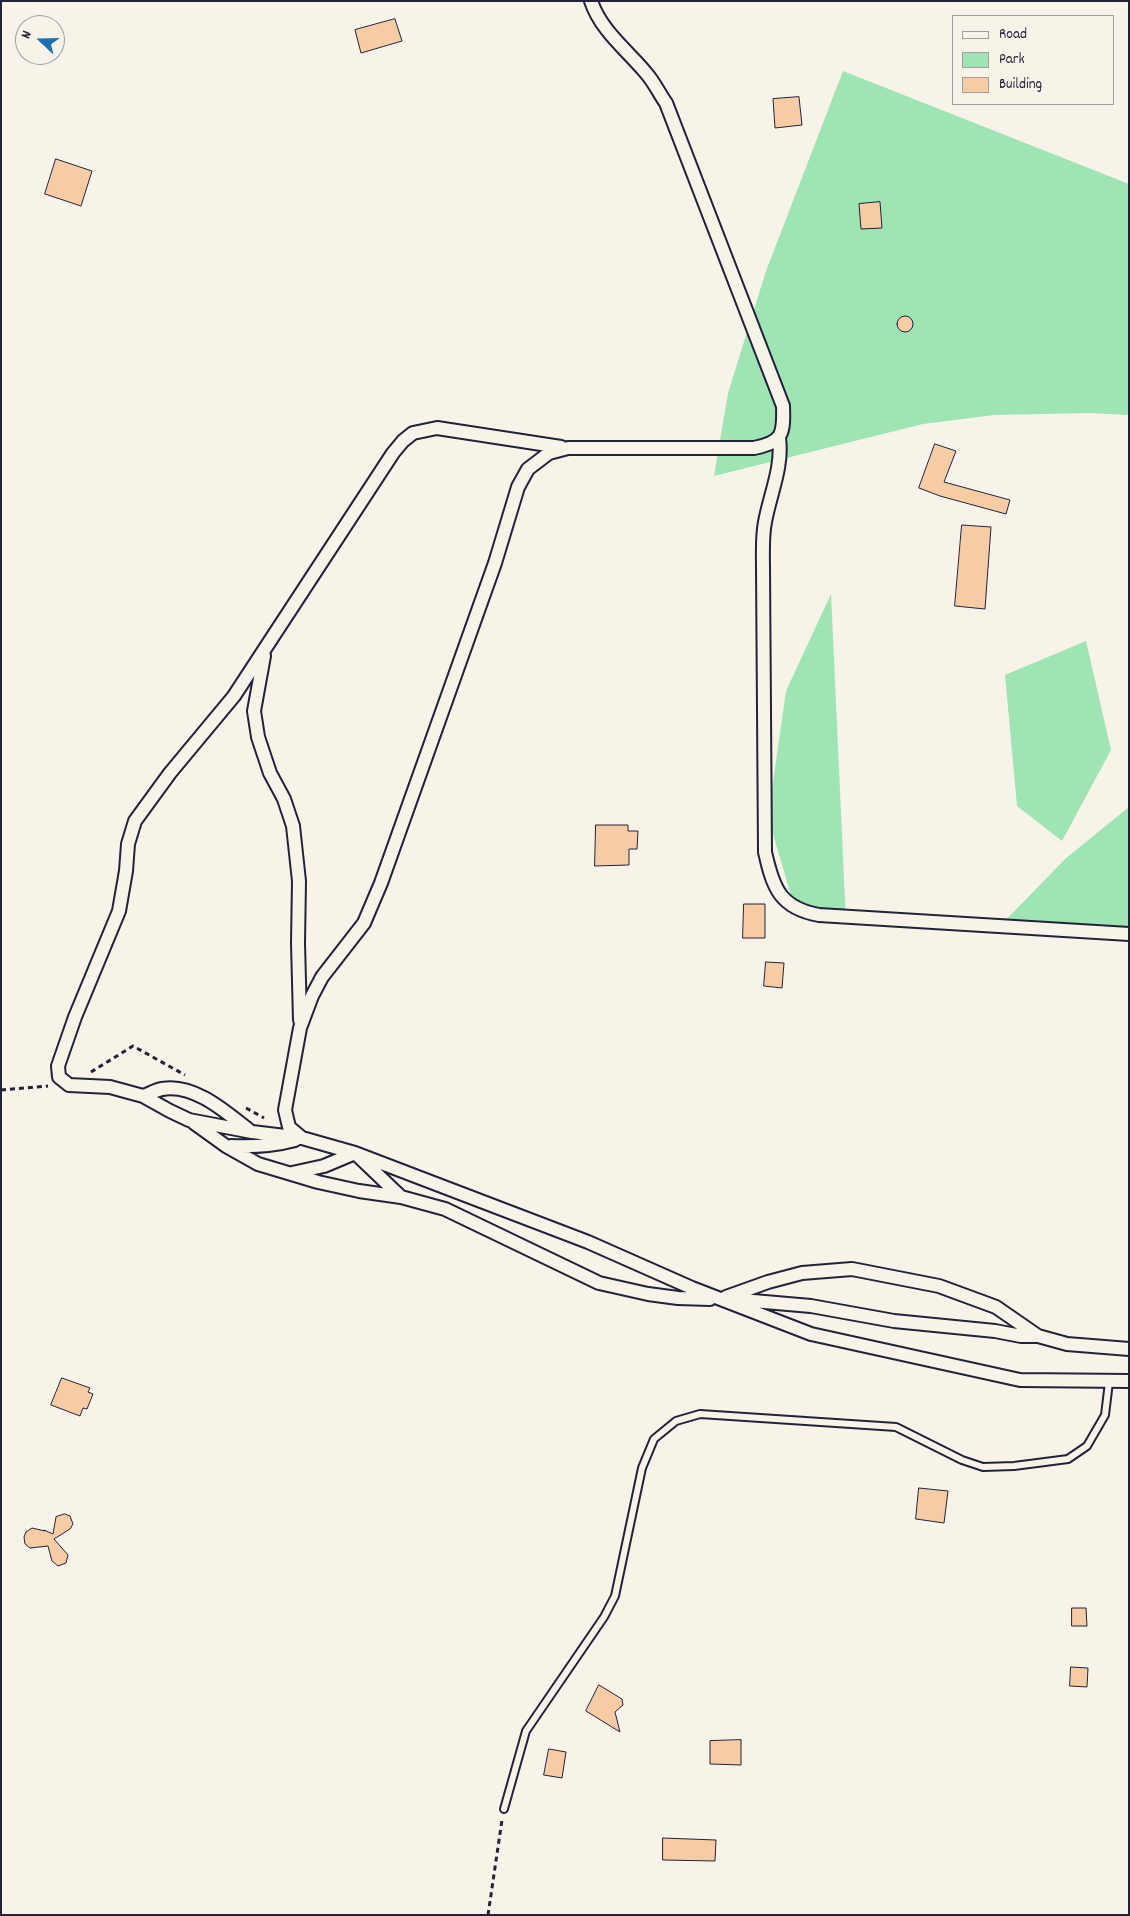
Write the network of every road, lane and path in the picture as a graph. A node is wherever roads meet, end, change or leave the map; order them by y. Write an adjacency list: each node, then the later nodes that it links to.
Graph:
1 (591, 1): 2 (street)
2 (779, 438): 3 (street); 5 (street)
3 (568, 448): 4 (street); 6 (street)
4 (266, 650): 6 (street); 7 (street)
5 (1129, 934)
6 (300, 1028): 10 (street)
7 (143, 1096): 8 (street); 9 (street)
8 (189, 1120): 9 (street); 11 (street)
9 (252, 1132): 10 (street)
10 (302, 1138): 11 (street); 12 (street)
11 (226, 1146): 13 (street)
12 (355, 1153): 13 (street); 14 (street); 15 (street)
13 (289, 1173): 14 (street)
14 (401, 1197): 15 (street)
15 (720, 1299): 16 (street); 16 (street); 19 (street)
16 (1038, 1336): 17 (street)
17 (1129, 1349)
18 (1129, 1381): 19 (street)
19 (1109, 1382): 20 (lane)
20 (504, 1809): 21 (path)
21 (488, 1915)

